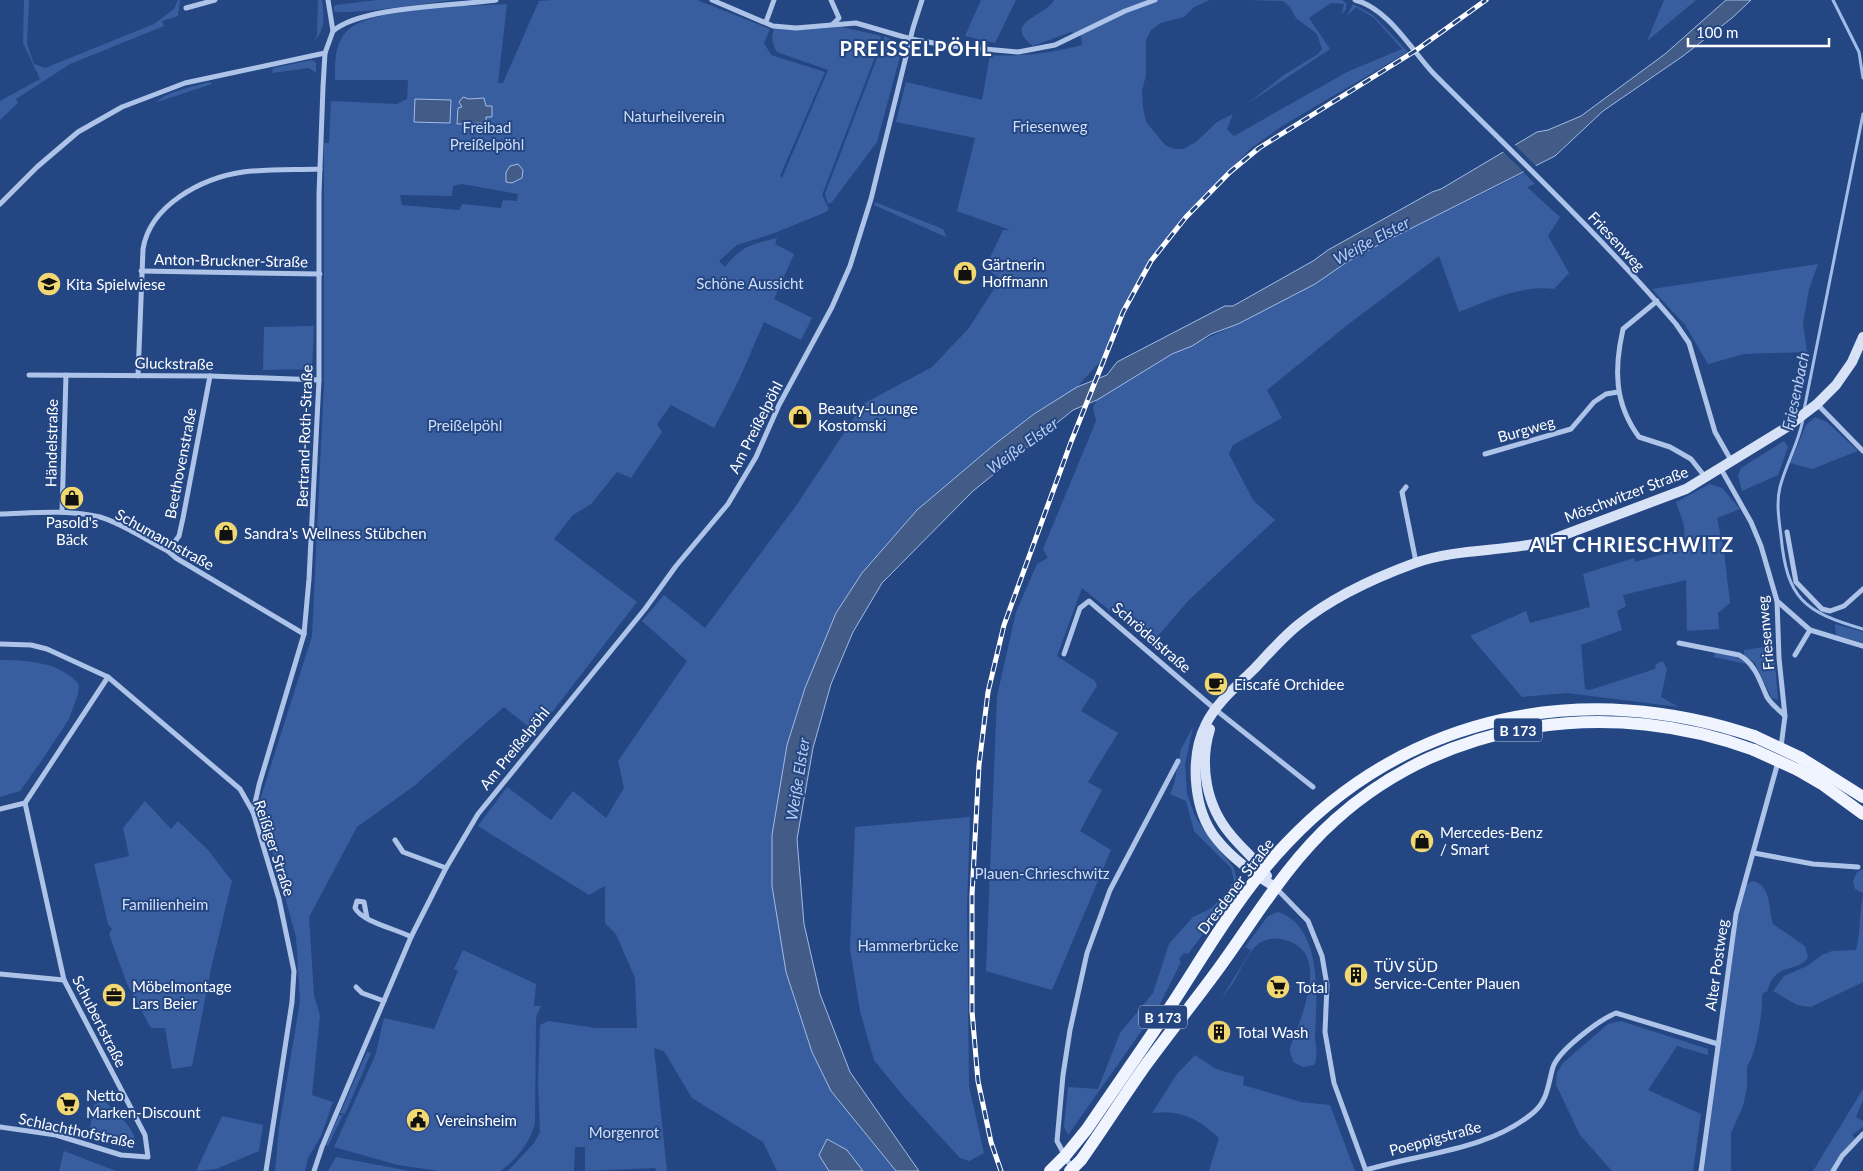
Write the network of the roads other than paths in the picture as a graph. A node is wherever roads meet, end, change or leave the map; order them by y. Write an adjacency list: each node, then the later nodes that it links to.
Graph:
1 (215, 0): 11 (street)
2 (328, 0): 14 (street)
3 (496, 0): 14 (street)
4 (712, 0): 12 (street)
5 (774, 0): 12 (street)
6 (831, 0): 13 (street)
7 (922, 0): 15 (street, Am Preißelpöhl)
8 (1155, 0): 15 (street)
9 (1355, 0): 10 (street)
10 (1366, 1): 21 (street, Friesenweg)
11 (186, 8)
12 (766, 22): 13 (street)
13 (828, 26): 15 (street)
14 (333, 31): 16 (street, Bertrand-Roth-Straße)
15 (910, 39): 64 (street, Am Preißelpöhl)
16 (325, 53): 17 (street, Bertrand-Roth-Straße); 18 (street)
17 (320, 169): 19 (street); 20 (street, Bertrand-Roth-Straße)
18 (0, 204)
19 (141, 271): 20 (street, Anton-Bruckner-Straße); 25 (street)
20 (320, 274): 27 (street, Bertrand-Roth-Straße)
21 (1657, 301): 28 (street); 32 (street, Friesenweg)
22 (1863, 337): 29 (main road, Möschwitzer Straße)
23 (29, 375): 24 (street, Gluckstraße)
24 (66, 375): 25 (street, Gluckstraße); 36 (street, Händelstraße)
25 (138, 376): 26 (street, Gluckstraße)
26 (210, 376): 27 (street, Gluckstraße); 39 (street, Beethovenstraße)
27 (319, 380): 44 (street, Bertrand-Roth-Straße)
28 (1618, 392): 31 (street, Burgweg); 34 (street)
29 (1815, 406): 30 (street); 32 (main road, Möschwitzer Straße)
30 (1863, 451)
31 (1485, 454)
32 (1732, 462): 33 (main road, Möschwitzer Straße)
33 (1721, 469): 34 (main road, Möschwitzer Straße); 42 (street, Friesenweg)
34 (1706, 478): 40 (main road, Möschwitzer Straße)
35 (1406, 487): 40 (street)
36 (62, 512): 37 (street, Schumannstraße); 39 (street, Schumannstraße)
37 (0, 514)
38 (1787, 532): 41 (street)
39 (168, 551): 44 (street, Schumannstraße)
40 (1416, 563): 51 (main road, Möschwitzer Straße)
41 (1863, 589)
42 (1777, 601): 43 (street); 52 (street, Friesenweg)
43 (1810, 630): 47 (street); 49 (street)
44 (304, 634): 59 (street, Bertrand-Roth-Straße)
45 (1679, 643): 52 (street, Friesenweg)
46 (0, 644): 50 (street, Reißiger Straße)
47 (1863, 646)
48 (1064, 654): 51 (street, Schrödelstraße)
49 (1795, 655)
50 (108, 677): 57 (street); 59 (street, Reißiger Straße)
51 (1216, 710): 55 (street, Schrödelstraße); 65 (main road, Möschwitzer Straße)
52 (1784, 716): 54 (street, Friesenweg)
53 (1178, 761): 76 (street)
54 (1777, 766): 62 (street, Alter Postweg)
55 (1313, 787)
56 (1863, 797): 65 (main road, Dresdener Straße / B 173, bridge)
57 (24, 802): 58 (street); 70 (street, Schubertstraße)
58 (0, 809)
59 (253, 812): 79 (street, Reißiger Straße)
60 (1863, 814): 66 (main road, B 173, bridge)
61 (395, 840): 64 (street)
62 (1754, 853): 63 (street); 73 (street, Alter Postweg)
63 (1858, 867)
64 (446, 868): 68 (street, Am Preißelpöhl)
65 (1261, 873): 66 (main road, Möschwitzer Straße); 76 (main road, Dresdener Straße / B 173)
66 (1275, 887): 78 (main road, B 173); 82 (street)
67 (367, 918): 68 (street)
68 (412, 937): 72 (street, Am Preißelpöhl)
69 (0, 974): 70 (street)
70 (64, 980): 77 (street, Schubertstraße)
71 (356, 987): 72 (street)
72 (384, 1001): 80 (street, Am Preißelpöhl)
73 (1718, 1044): 82 (street, Poeppigstraße); 83 (street, Alter Postweg)
74 (0, 1127): 77 (street, Schlachthofstraße)
75 (1863, 1134): 84 (street)
76 (1065, 1156): 78 (street); 81 (main road, Dresdener Straße / B 173)
77 (148, 1157)
78 (1071, 1170)
79 (266, 1171)
80 (314, 1171)
81 (1050, 1171)
82 (1366, 1171)
83 (1701, 1171)
84 (1833, 1171)

